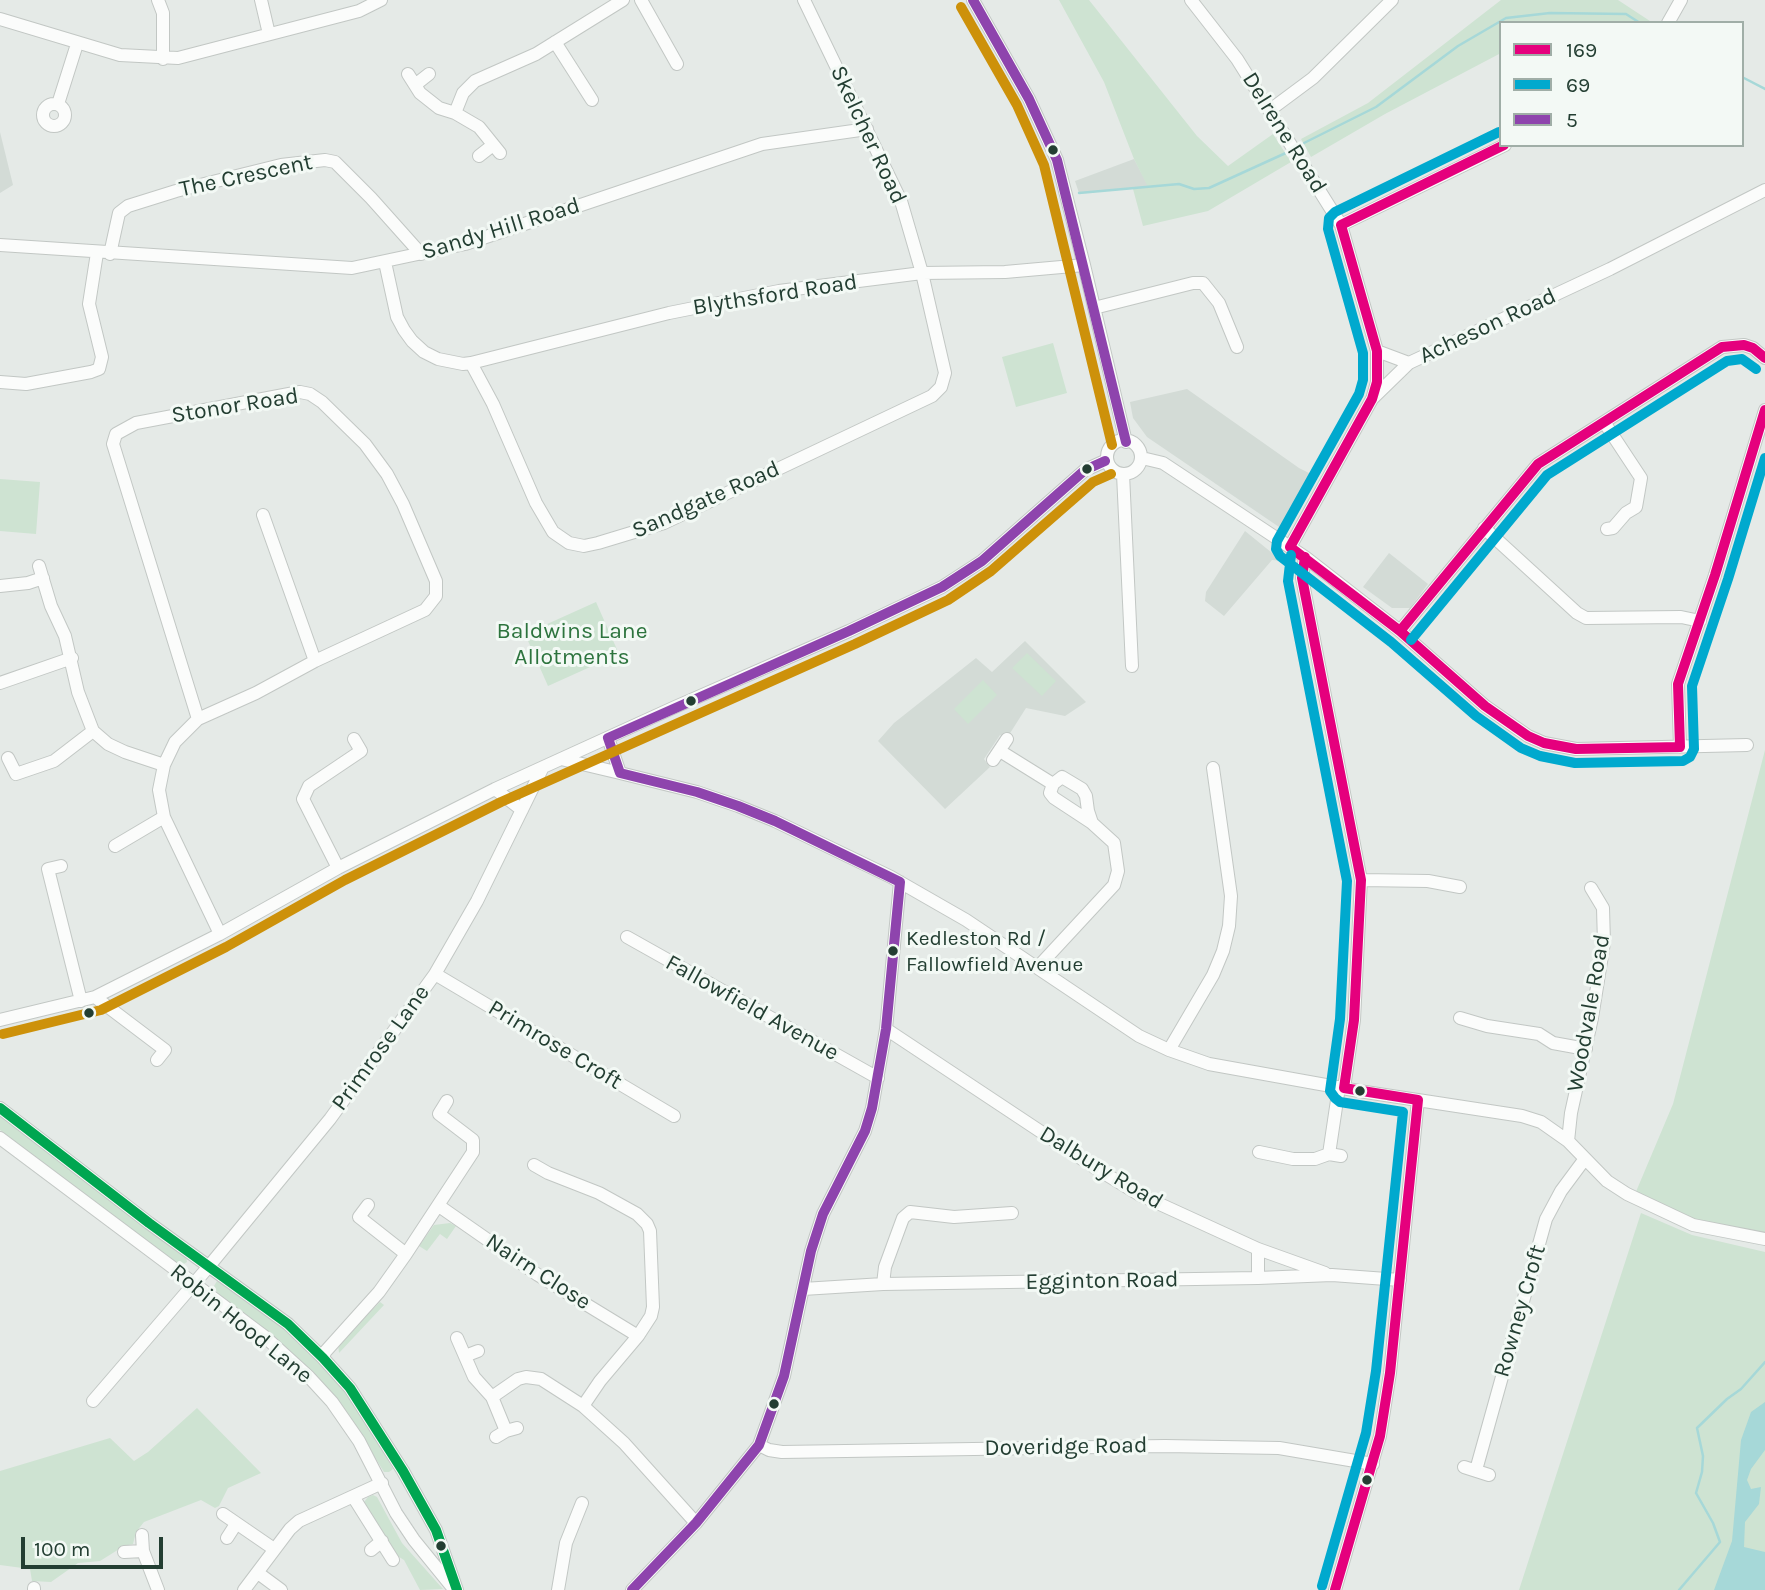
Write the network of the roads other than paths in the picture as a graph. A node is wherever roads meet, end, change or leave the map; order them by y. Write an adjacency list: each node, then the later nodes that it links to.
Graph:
1 (158, 0): 16 (street)
2 (261, 0): 13 (street)
3 (380, 0): 13 (street)
4 (623, 0): 14 (street)
5 (641, 0): 17 (street)
6 (804, 0): 23 (street, Skelcher Road)
7 (973, 0): 32 (street)
8 (1191, 0): 21 (street, Delrene Road)
9 (1392, 0): 21 (street)
10 (1681, 0): 12 (street)
11 (0, 19): 15 (street)
12 (1669, 21)
13 (269, 34): 16 (street)
14 (555, 42): 19 (street); 22 (street)
15 (77, 44): 16 (street); 20 (street)
16 (163, 59)
17 (677, 64)
18 (429, 74): 22 (street)
19 (592, 100)
20 (58, 104)
21 (1270, 110): 27 (street, Delrene Road)
22 (455, 113): 25 (street)
23 (867, 129): 30 (street, Sandy Hill Road); 33 (street, Skelcher Road)
24 (1501, 147): 27 (street)
25 (479, 156)
26 (1765, 190): 39 (street, Acheson Road)
27 (1341, 225): 36 (street, Delrene Road)
28 (0, 245): 29 (street, Sandy Hill Road)
29 (103, 253): 30 (street, The Crescent); 31 (street, Sandy Hill Road); 40 (street, The Crescent)
30 (421, 254): 31 (street, Sandy Hill Road)
31 (385, 262): 38 (street)
32 (1084, 265): 33 (street, Blythsford Road); 34 (street)
33 (922, 273): 38 (street, Blythsford Road); 38 (street, Sandgate Road)
34 (1094, 308): 35 (street); 44 (street)
35 (1237, 347)
36 (1377, 351): 39 (street); 41 (street, Delrene Road)
37 (1764, 356): 43 (street)
38 (471, 363)
39 (1409, 363): 41 (street, Acheson Road)
40 (0, 382)
41 (1372, 399): 51 (street, Acheson Road)
42 (1765, 410): 54 (street)
43 (1604, 422): 49 (street); 50 (street)
44 (1126, 442): 45 (street); 46 (street)
45 (1142, 458): 47 (street); 51 (street)
46 (1105, 461): 47 (street); 62 (street)
47 (1123, 474): 58 (street)
48 (263, 515): 57 (street)
49 (1483, 528): 54 (street); 55 (street)
50 (1607, 529)
51 (1290, 547): 52 (street)
52 (1305, 557): 55 (street); 81 (street)
53 (0, 586): 56 (street)
54 (1700, 621): 65 (street)
55 (1400, 631): 65 (street)
56 (72, 658): 59 (street); 61 (street)
57 (315, 662): 60 (street, Stonor Road); 60 (street, Stonor Road)
58 (1132, 666)
59 (0, 683)
60 (198, 719): 69 (street, Stonor Road)
61 (93, 731): 67 (street); 69 (street)
62 (608, 738): 68 (street); 72 (street)
63 (354, 739): 80 (street)
64 (1748, 744): 65 (street)
65 (1680, 747)
66 (1000, 750): 73 (street)
67 (8, 758)
68 (561, 759): 71 (street); 72 (street)
69 (164, 765): 76 (street, Stonor Road)
70 (1213, 768): 95 (street)
71 (542, 769): 74 (street); 75 (street, Primrose Lane)
72 (621, 773): 82 (street)
73 (1053, 784): 77 (street); 77 (street)
74 (495, 789): 75 (street); 80 (street)
75 (522, 810): 88 (street, Primrose Lane)
76 (164, 817): 78 (street); 85 (street, Stonor Road)
77 (1092, 822): 87 (street)
78 (116, 846)
79 (61, 866): 90 (street)
80 (338, 867): 85 (street)
81 (1361, 880): 83 (street); 98 (street)
82 (900, 882): 87 (street); 93 (street)
83 (1461, 887)
84 (1591, 888): 94 (street, Woodvale Road)
85 (220, 934): 89 (street)
86 (627, 937): 97 (street, Fallowfield Avenue)
87 (1038, 967): 95 (street)
88 (435, 974): 102 (street, Primrose Croft); 114 (street, Primrose Lane)
89 (94, 997): 90 (street); 96 (street)
90 (81, 1002): 92 (street)
91 (1460, 1018): 94 (street)
92 (0, 1020)
93 (886, 1029): 97 (street); 112 (street, Dalbury Road)
94 (1586, 1049): 104 (street, Woodvale Road)
95 (1169, 1050): 98 (street)
96 (157, 1060)
97 (878, 1079): 120 (street)
98 (1342, 1087): 100 (street); 105 (street)
99 (447, 1101): 109 (street)
100 (1418, 1101): 104 (street); 117 (street)
101 (0, 1108): 114 (street, Robin Hood Lane)
102 (674, 1116)
103 (0, 1138): 118 (street, Robin Hood Lane)
104 (1568, 1141): 106 (street)
105 (1259, 1152)
106 (1584, 1160): 111 (street); 132 (street, Rowney Croft)
107 (534, 1164): 121 (street)
108 (368, 1205): 113 (street)
109 (439, 1206): 113 (street); 121 (street, Nairn Close)
110 (1012, 1213): 119 (street)
111 (1765, 1239)
112 (1258, 1249): 115 (street, Dalbury Road); 116 (street)
113 (406, 1255): 125 (street)
114 (210, 1265): 118 (street, Primrose Lane); 125 (street, Robin Hood Lane)
115 (1332, 1275): 116 (street, Egginton Road); 117 (street, Egginton Road)
116 (1258, 1279): 119 (street, Egginton Road)
117 (1400, 1280): 131 (street)
118 (193, 1284): 127 (street, Primrose Lane); 133 (street, Robin Hood Lane)
119 (883, 1284): 120 (street, Egginton Road)
120 (803, 1289): 130 (street)
121 (638, 1336): 128 (street)
122 (457, 1338): 124 (street)
123 (478, 1351): 124 (street)
124 (464, 1356): 126 (street)
125 (323, 1358): 137 (street, Robin Hood Lane)
126 (492, 1397): 128 (street); 129 (street)
127 (93, 1401)
128 (583, 1406): 138 (street)
129 (506, 1432)
130 (759, 1445): 131 (street, Doveridge Road); 138 (street)
131 (1373, 1464): 156 (street)
132 (1489, 1475)
133 (382, 1483): 134 (street); 142 (street, Robin Hood Lane)
134 (354, 1498): 143 (street); 144 (street)
135 (582, 1503): 154 (street)
136 (223, 1514): 139 (street)
137 (427, 1515): 142 (street); 153 (street, Robin Hood Lane)
138 (696, 1523): 155 (street)
139 (236, 1524): 141 (street); 144 (street)
140 (142, 1535): 146 (street)
141 (227, 1538)
142 (414, 1540): 153 (street, Robin Hood Lane)
143 (382, 1541): 145 (street); 148 (street)
144 (274, 1549): 149 (street)
145 (371, 1550)
146 (143, 1551): 147 (street); 150 (street)
147 (124, 1552)
148 (393, 1560)
149 (258, 1573): 151 (street); 152 (street)
150 (158, 1590)
151 (244, 1590)
152 (281, 1590)
153 (456, 1590)
154 (558, 1590)
155 (632, 1590)
156 (1335, 1590)

